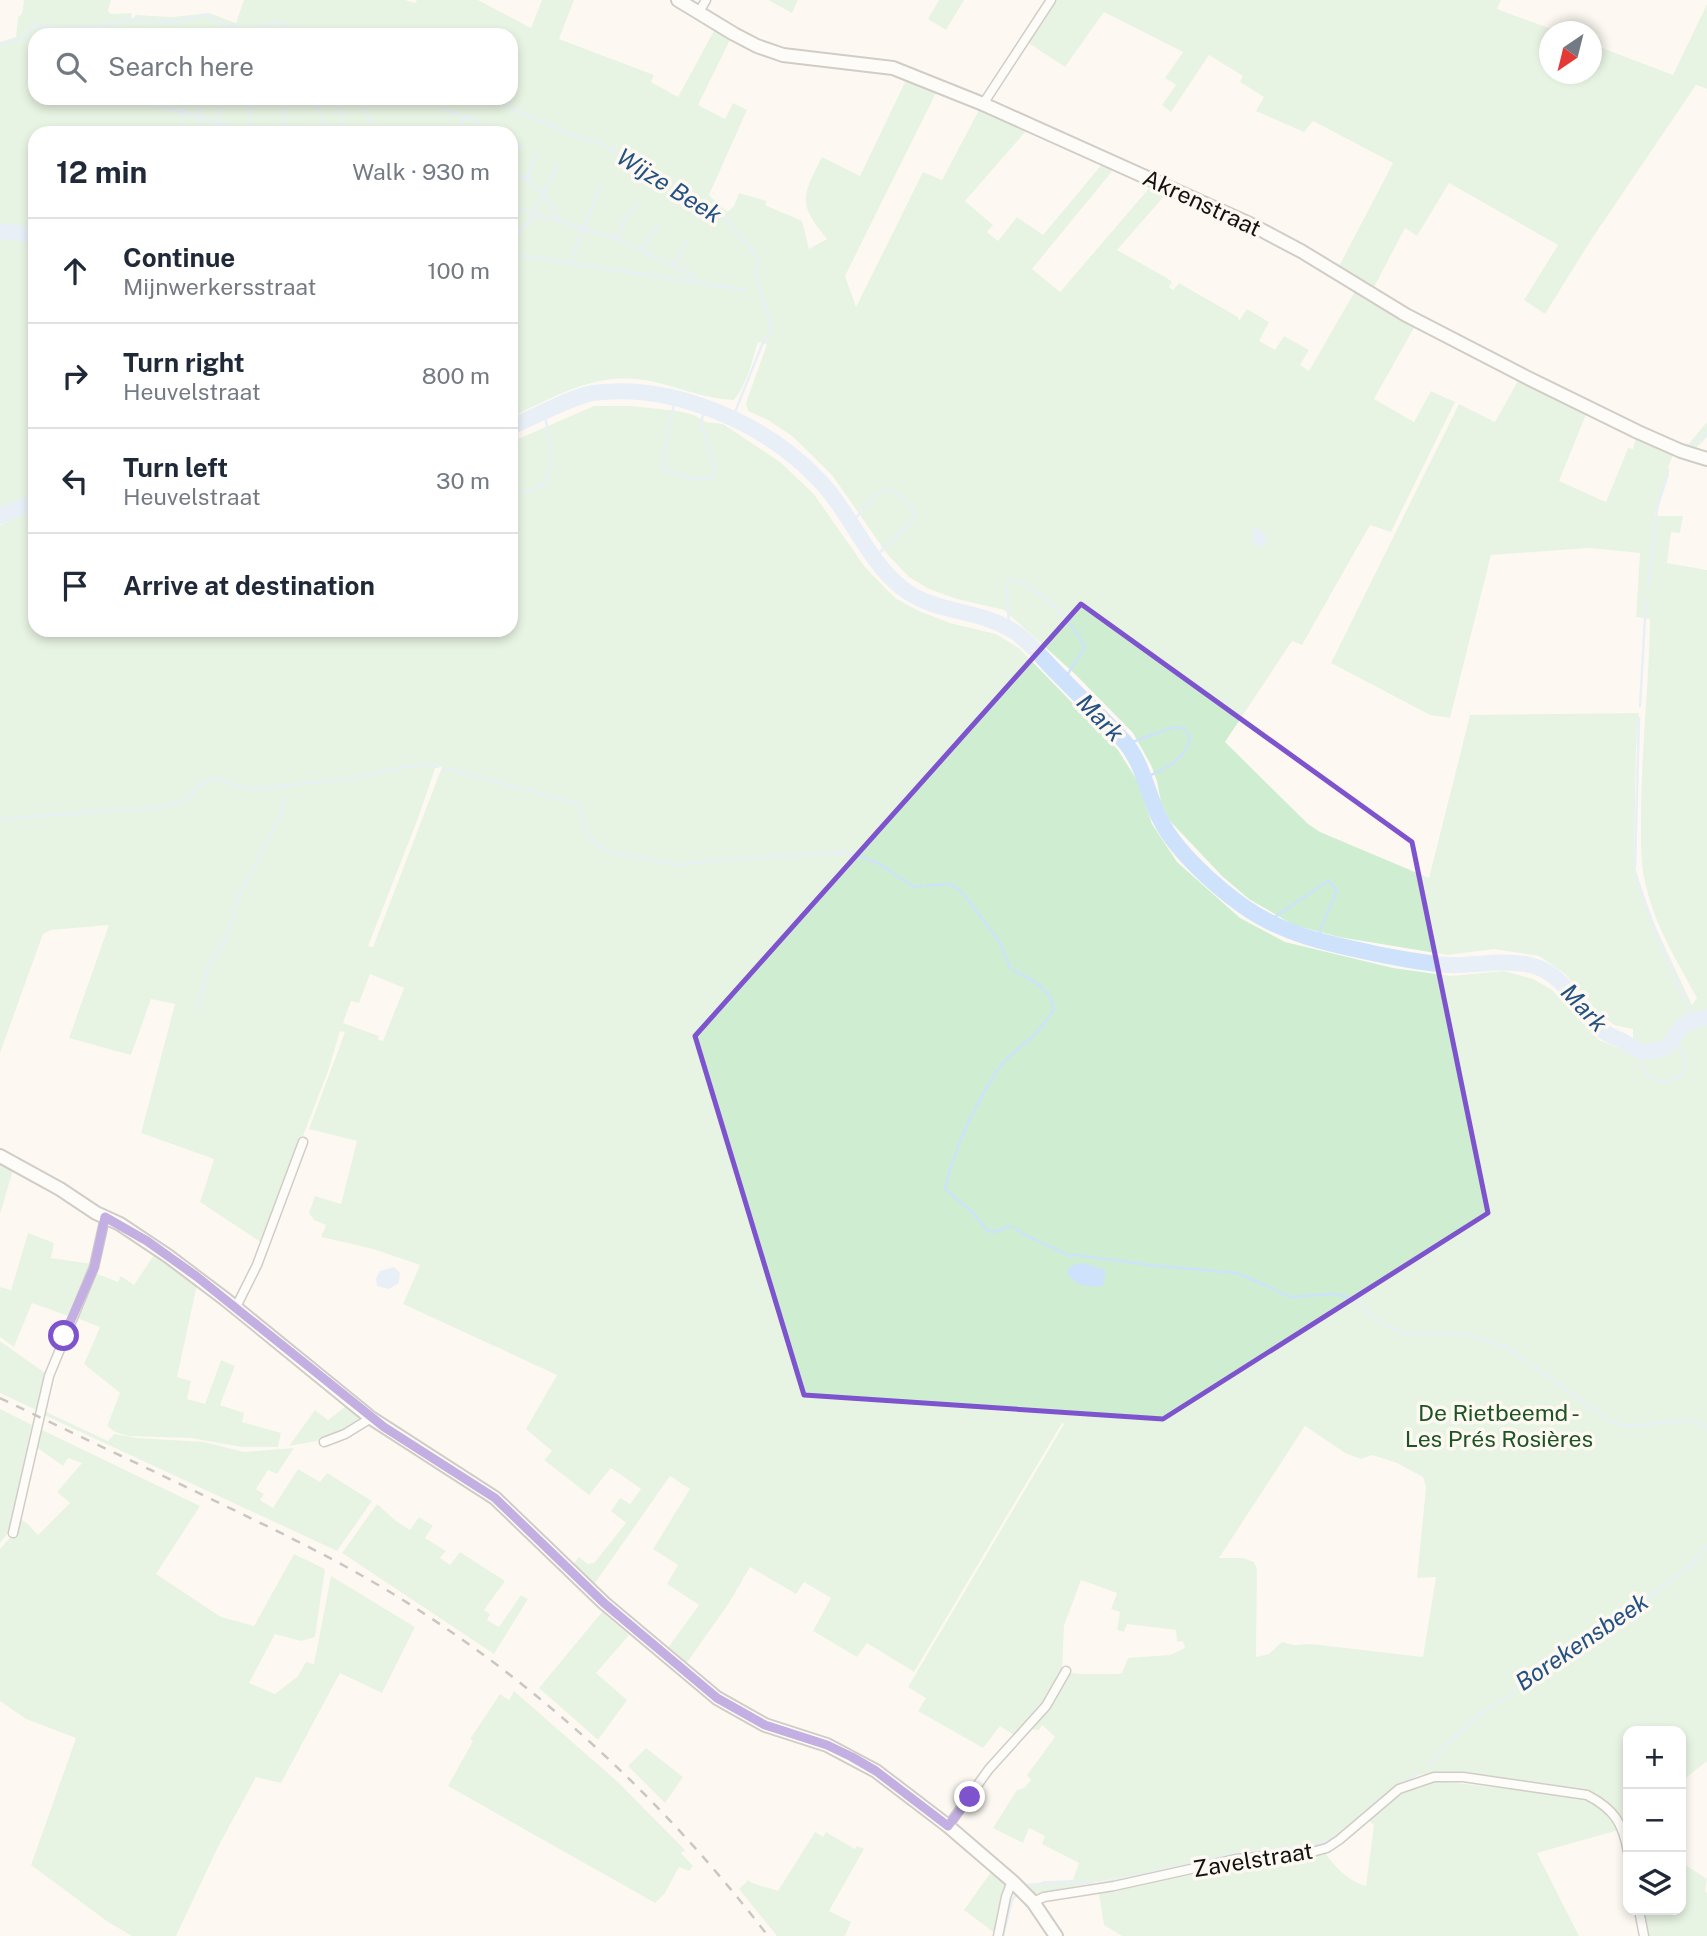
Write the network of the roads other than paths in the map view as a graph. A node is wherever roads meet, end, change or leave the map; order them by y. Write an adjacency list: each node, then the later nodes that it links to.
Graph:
1 (678, 0): 4 (street, Akrenstraat)
2 (706, 0): 4 (street)
3 (1051, 0): 5 (street)
4 (699, 12): 5 (street, Akrenstraat)
5 (983, 104): 6 (street, Akrenstraat)
6 (1707, 459)
7 (303, 1142): 10 (street)
8 (0, 1156): 9 (street)
9 (105, 1217): 10 (street); 13 (street)
10 (236, 1307): 11 (street)
11 (371, 1418): 12 (street); 15 (street)
12 (324, 1442)
13 (13, 1534)
14 (1066, 1671): 15 (street)
15 (948, 1826): 17 (street)
16 (1623, 1829): 18 (street, Zavelstraat)
17 (1016, 1885): 18 (street); 20 (street)
18 (1033, 1902): 21 (street)
19 (1640, 1915): 22 (street)
20 (998, 1936)
21 (1056, 1936)
22 (1644, 1936)

